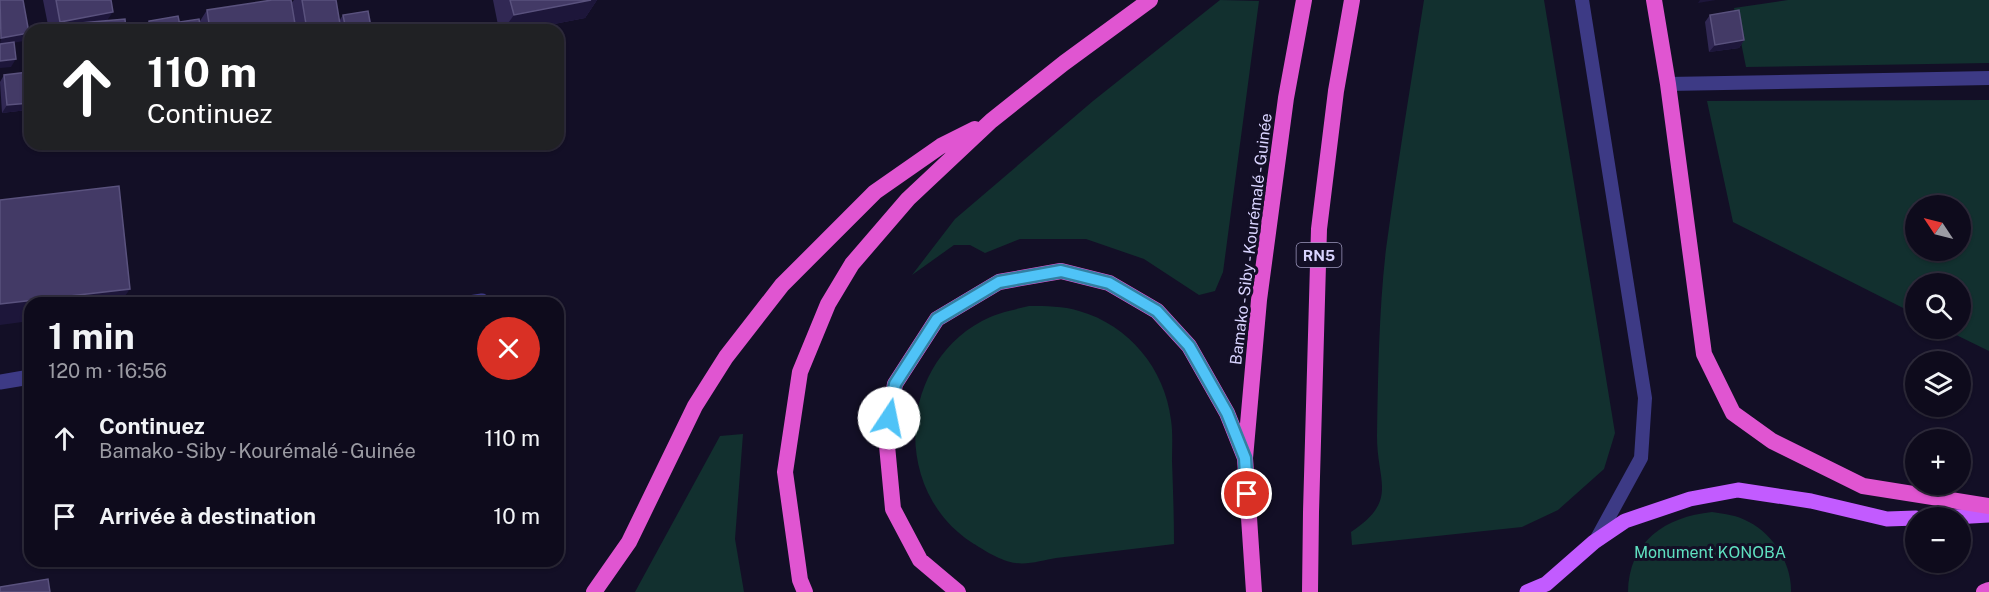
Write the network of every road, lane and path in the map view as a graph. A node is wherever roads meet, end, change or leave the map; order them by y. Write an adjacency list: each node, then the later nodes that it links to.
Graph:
1 (1150, 0): 8 (highway)
2 (1304, 0): 11 (highway, Bamako - Siby - Kourémalé - Guinée)
3 (1352, 0): 22 (highway, RN5)
4 (1582, 0): 16 (lane)
5 (1654, 0): 7 (highway)
6 (1989, 78): 7 (lane)
7 (1668, 84): 12 (highway)
8 (991, 121): 17 (highway); 19 (highway)
9 (24, 378): 10 (street)
10 (0, 382)
11 (1245, 458): 20 (highway); 21 (highway, Bamako - Siby - Kourémalé - Guinée)
12 (1989, 506)
13 (1989, 515): 14 (main road)
14 (1971, 516)
15 (1905, 518): 16 (main road)
16 (1594, 542): 23 (main road)
17 (803, 586)
18 (1989, 590): 24 (highway)
19 (594, 592)
20 (958, 592)
21 (1254, 592)
22 (1310, 592)
23 (1527, 592)
24 (1984, 592)

